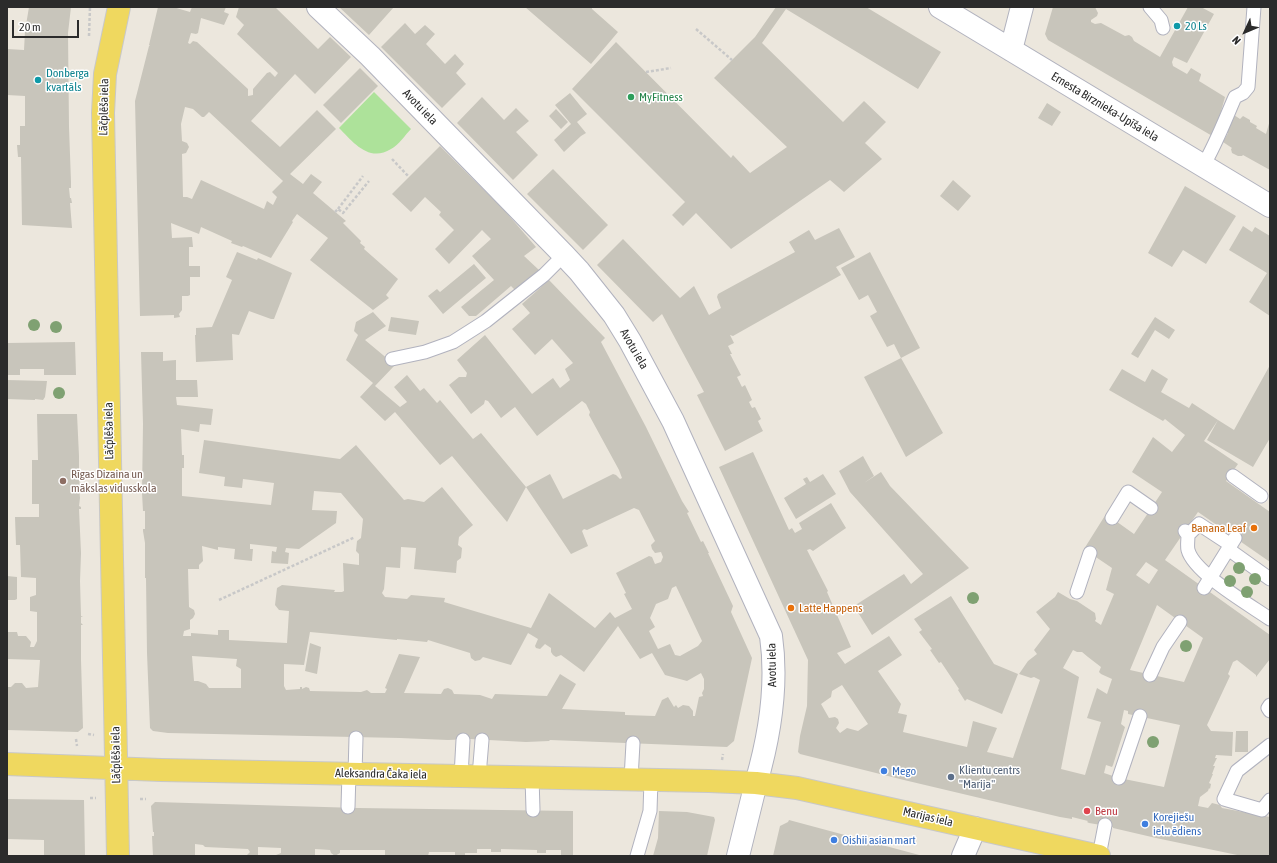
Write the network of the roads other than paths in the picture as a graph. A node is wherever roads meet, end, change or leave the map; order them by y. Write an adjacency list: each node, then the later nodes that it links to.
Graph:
1 (119, 7): 34 (main road, Lāčplēša iela)
2 (318, 7): 11 (street, Avotu iela)
3 (940, 7): 8 (street, Ernesta Birznieka-Upīša iela)
4 (1022, 7): 8 (street)
5 (1150, 7): 7 (lane)
6 (1254, 7): 9 (lane)
7 (1163, 28)
8 (1011, 50): 9 (street, Ernesta Birznieka-Upīša iela)
9 (1204, 166): 10 (street, Ernesta Birznieka-Upīša iela)
10 (1270, 206)
11 (564, 255): 12 (lane); 40 (street, Avotu iela)
12 (392, 358)
13 (1233, 476): 14 (lane)
14 (1263, 499)
15 (1151, 508): 16 (lane)
16 (1112, 518)
17 (1231, 544): 19 (lane); 20 (lane); 20 (lane)
18 (1090, 553): 21 (lane)
19 (1270, 578)
20 (1207, 583): 22 (lane)
21 (1077, 592)
22 (1270, 619)
23 (1180, 622): 24 (lane)
24 (1150, 675)
25 (1270, 705): 26 (lane)
26 (1270, 711)
27 (1140, 716): 38 (lane)
28 (356, 738): 35 (lane)
29 (463, 740): 36 (lane)
30 (482, 740): 36 (lane)
31 (633, 743): 39 (lane)
32 (1270, 745): 41 (lane)
33 (7, 764): 34 (main road, Aleksandra Čaka iela)
34 (116, 767): 35 (main road, Aleksandra Čaka iela); 46 (main road, Lāčplēša iela)
35 (352, 773): 36 (main road, Aleksandra Čaka iela); 42 (lane)
36 (470, 776): 37 (main road, Aleksandra Čaka iela)
37 (532, 777): 39 (main road, Aleksandra Čaka iela); 43 (lane)
38 (1119, 778)
39 (641, 779): 40 (main road, Aleksandra Čaka iela); 47 (lane)
40 (756, 783): 45 (main road, Marijas iela); 48 (street, Avotu iela)
41 (1270, 800)
42 (348, 807)
43 (533, 810)
44 (1105, 826): 50 (lane)
45 (975, 828): 49 (street); 50 (main road, Marijas iela)
46 (118, 856)
47 (637, 856)
48 (738, 856)
49 (963, 856)
50 (1099, 856)

